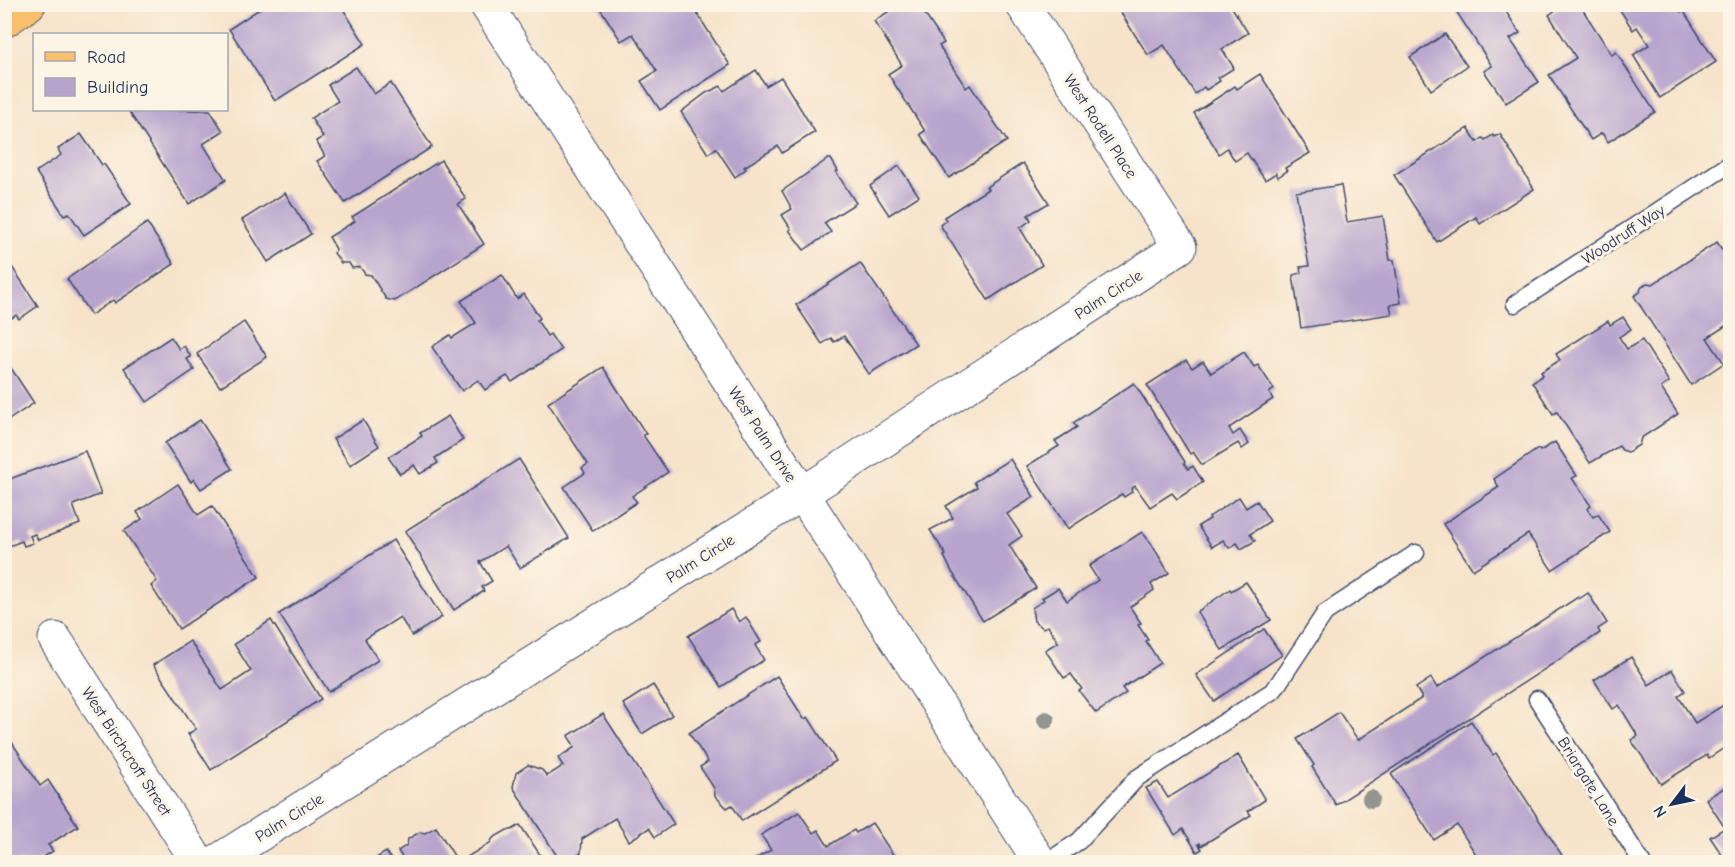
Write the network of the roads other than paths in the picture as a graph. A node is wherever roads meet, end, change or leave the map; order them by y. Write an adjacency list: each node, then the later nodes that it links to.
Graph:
1 (29, 4): 4 (main road)
2 (486, 4): 8 (street, West Palm Drive)
3 (1022, 4): 6 (street, West Rodell Place)
4 (4, 21)
5 (1731, 164): 7 (lane, Woodruff Way)
6 (1180, 247): 8 (street, Palm Circle)
7 (1515, 304)
8 (802, 494): 13 (street, Palm Circle); 14 (street, West Palm Drive)
9 (1416, 553): 15 (lane)
10 (56, 639): 12 (street, West Birchcroft Street)
11 (1537, 699): 16 (lane, Briargate Lane)
12 (198, 862)
13 (216, 862)
14 (1040, 862)
15 (1047, 862)
16 (1642, 862)

